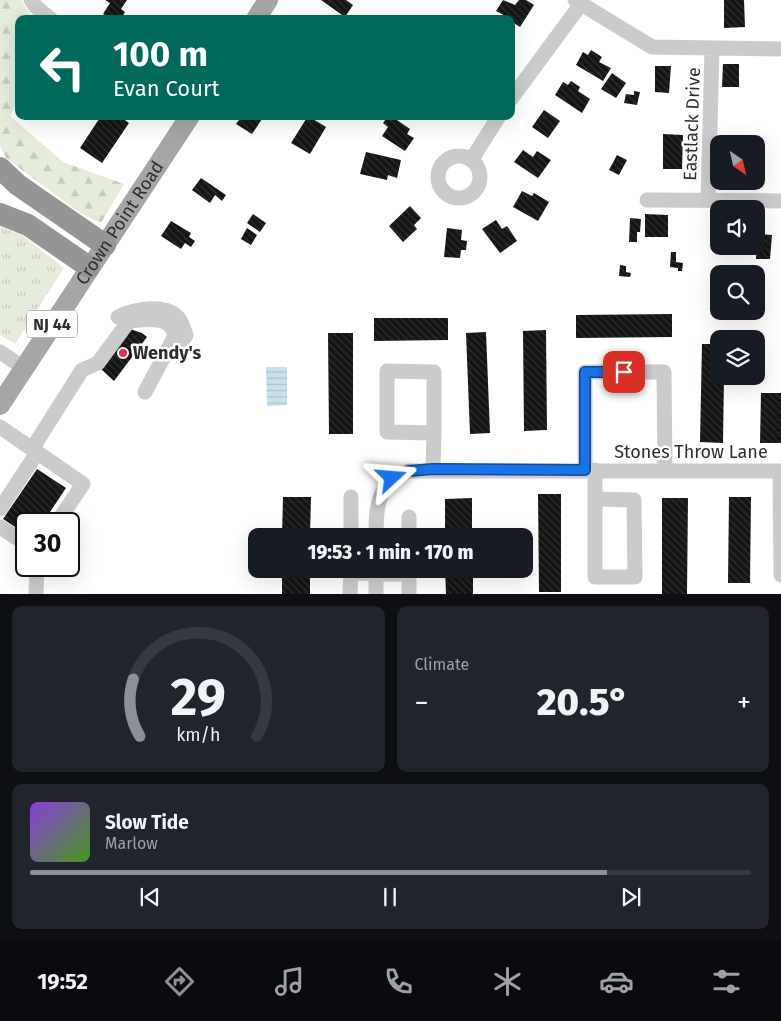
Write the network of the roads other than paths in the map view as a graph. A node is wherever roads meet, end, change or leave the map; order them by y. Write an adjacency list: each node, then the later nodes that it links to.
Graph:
1 (31, 0): 4 (street)
2 (268, 0): 5 (main road)
3 (578, 2): 7 (street); 8 (street)
4 (47, 15)
5 (259, 15)
6 (781, 49): 7 (street)
7 (712, 50): 14 (street, Eastlack Drive)
8 (515, 93)
9 (187, 120): 17 (main road, Crown Point Road / NJ 44)
10 (496, 120): 11 (street)
11 (472, 159)
12 (0, 168): 17 (highway)
13 (647, 200): 14 (street)
14 (708, 200): 15 (street)
15 (781, 201)
16 (0, 214): 18 (highway)
17 (105, 244): 18 (main road, Crown Point Road / NJ 44)
18 (89, 268): 22 (main road, Crown Point Road / NJ 44)
19 (118, 316): 21 (street)
20 (0, 352): 22 (street)
21 (171, 358)
22 (24, 368): 24 (main road, Crown Point Road / NJ 44)
23 (144, 392): 27 (street)
24 (0, 405)
25 (0, 427): 27 (street)
26 (434, 433): 26 (street); 28 (street)
27 (35, 451): 34 (street); 35 (street)
28 (433, 469): 29 (street, Stones Throw Lane); 39 (street, Stones Throw Lane)
29 (590, 470): 30 (street, Stones Throw Lane); 30 (street); 33 (street)
30 (664, 470): 31 (street, Stones Throw Lane)
31 (781, 471): 42 (street)
32 (351, 497): 38 (street)
33 (595, 500): 33 (street)
34 (0, 509)
35 (64, 512)
36 (409, 517): 40 (street)
37 (0, 527): 41 (street)
38 (351, 528)
39 (376, 528)
40 (409, 528)
41 (15, 537)
42 (781, 574)
43 (37, 577): 47 (street)
44 (351, 578): 48 (street)
45 (376, 578): 49 (street)
46 (409, 578): 50 (street)
47 (36, 594)
48 (350, 594)
49 (376, 594)
50 (410, 594)

